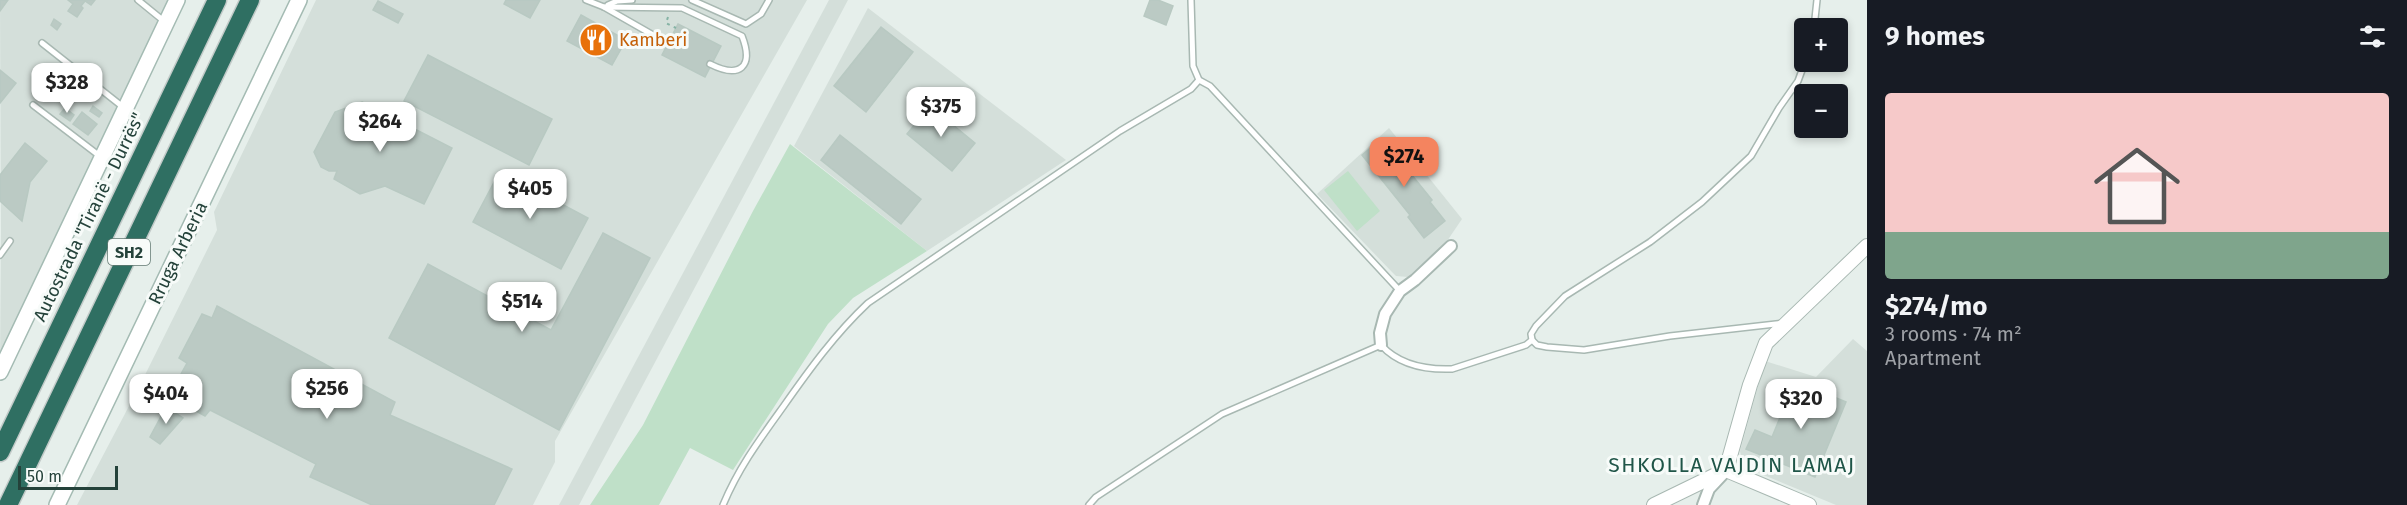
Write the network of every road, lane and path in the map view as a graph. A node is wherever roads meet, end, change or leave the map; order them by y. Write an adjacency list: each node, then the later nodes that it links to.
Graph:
1 (138, 0): 15 (lane)
2 (177, 0): 15 (main road)
3 (217, 0): 33 (highway, Autostrada "Tiranë - Durrës" / SH2)
4 (250, 0): 35 (highway, SH2)
5 (299, 0): 36 (main road, Rruga Arberia)
6 (586, 0): 13 (lane)
7 (632, 0): 12 (lane)
8 (692, 0): 9 (lane)
9 (769, 0)
10 (1191, 0): 20 (lane)
11 (1817, 0): 14 (lane)
12 (617, 1): 13 (lane)
13 (604, 7): 17 (lane); 18 (lane)
14 (1815, 18)
15 (166, 23): 22 (main road)
16 (42, 43): 22 (lane)
17 (668, 43)
18 (710, 64)
19 (1801, 72): 30 (lane)
20 (1199, 80): 28 (lane); 37 (lane)
21 (33, 105): 23 (lane)
22 (127, 110): 23 (main road)
23 (103, 159): 32 (main road)
24 (10, 242): 27 (lane)
25 (1451, 246): 28 (street)
26 (1867, 246): 29 (street)
27 (0, 255)
28 (1400, 291): 31 (street)
29 (1785, 323): 30 (lane); 34 (street)
30 (1532, 340): 31 (lane)
31 (1381, 345): 38 (lane)
32 (0, 372)
33 (0, 452)
34 (1726, 470): 39 (street); 40 (street); 41 (street)
35 (8, 505)
36 (57, 505)
37 (723, 505)
38 (1089, 505)
39 (1654, 505)
40 (1703, 505)
41 (1809, 505)

